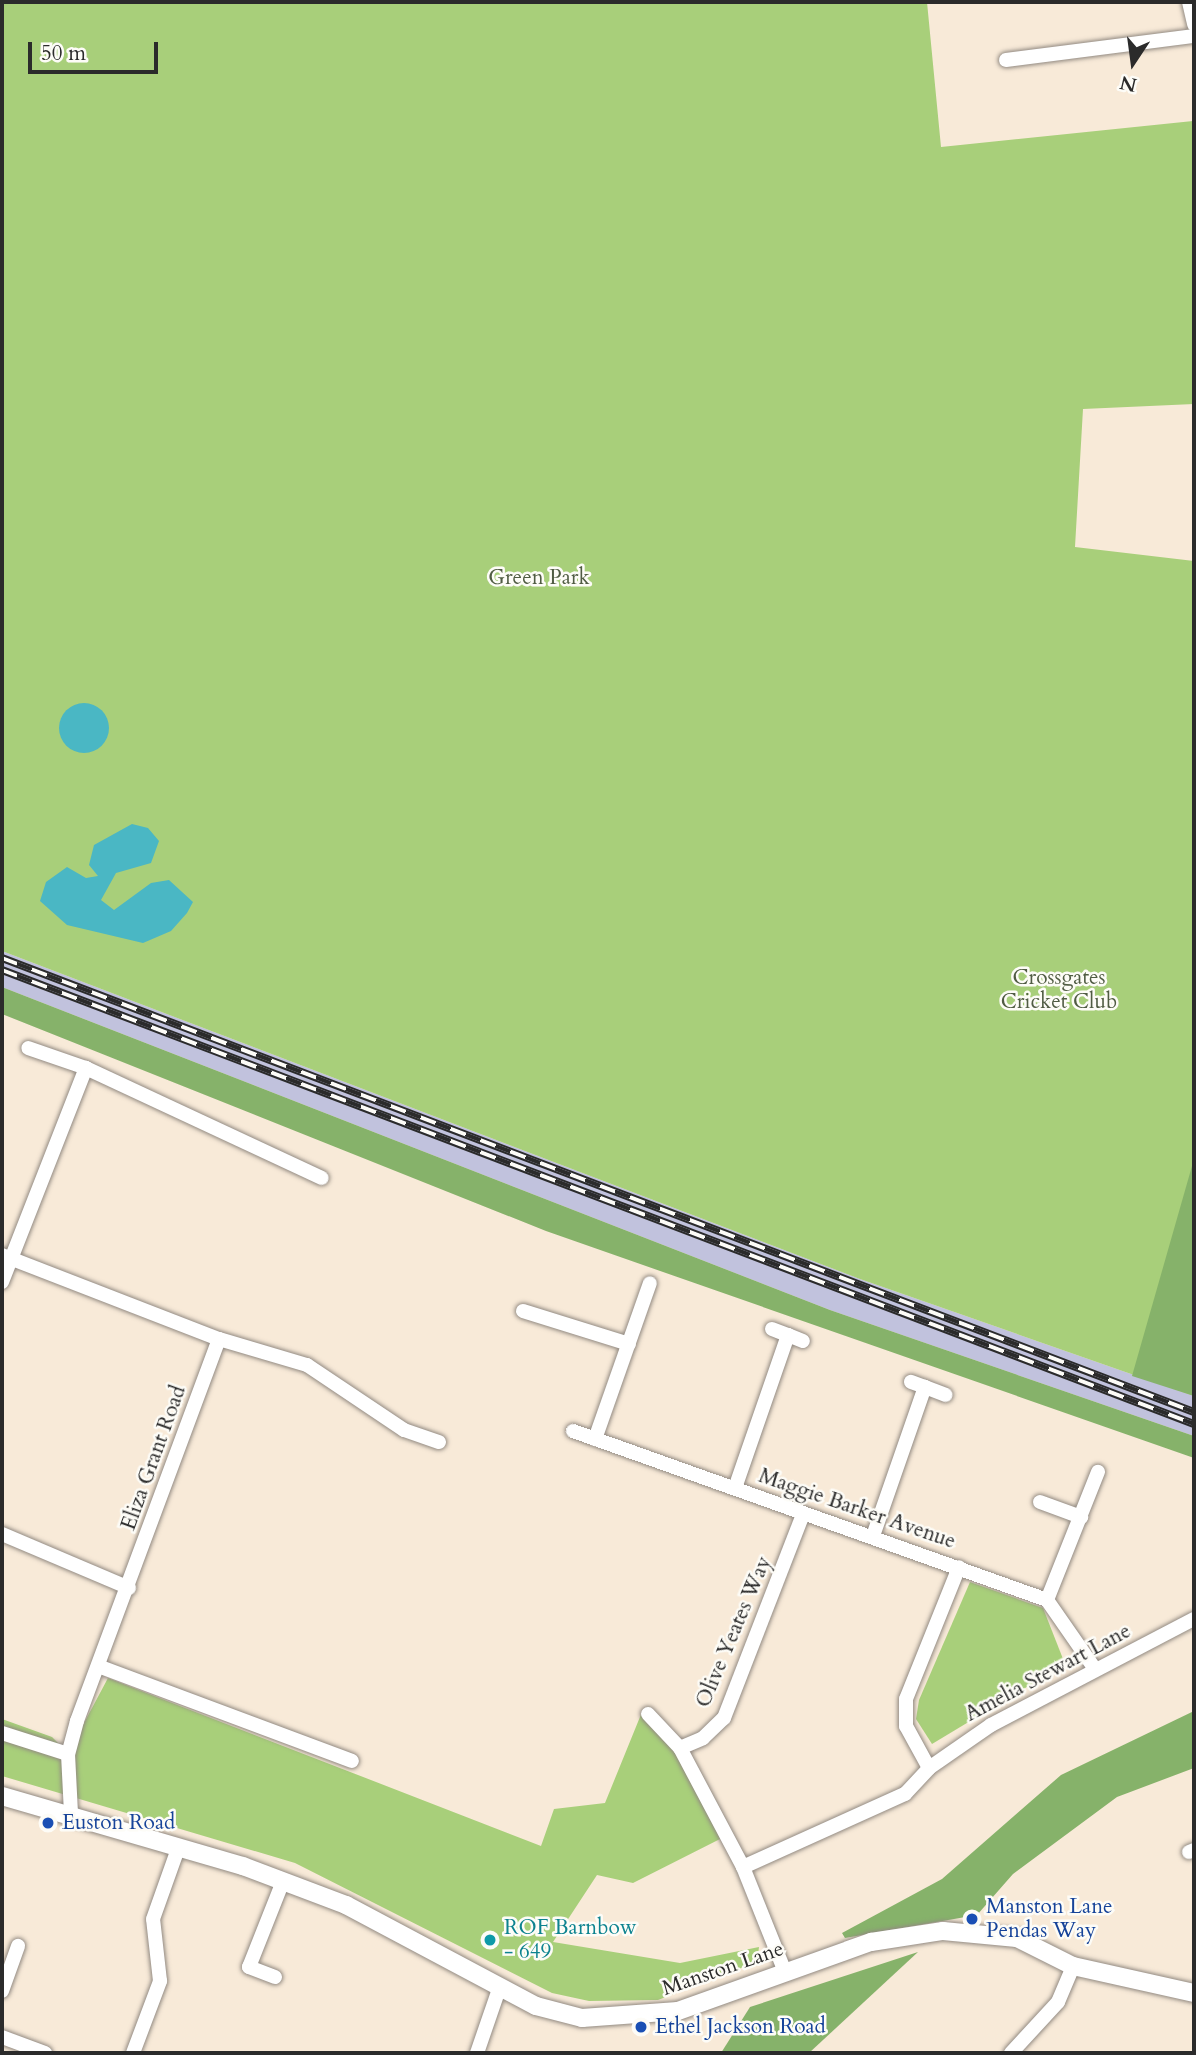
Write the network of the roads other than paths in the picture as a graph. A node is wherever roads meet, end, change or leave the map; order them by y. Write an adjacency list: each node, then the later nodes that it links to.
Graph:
1 (1189, 2): 2 (street)
2 (1194, 24)
3 (1194, 36): 4 (street)
4 (1006, 60)
5 (28, 1048): 6 (street)
6 (86, 1069): 7 (street); 8 (street)
7 (322, 1178)
8 (7, 1257): 9 (street); 14 (street)
9 (2, 1282)
10 (650, 1283): 16 (street)
11 (523, 1311): 16 (street)
12 (772, 1329): 13 (street)
13 (788, 1335): 15 (street); 24 (street)
14 (219, 1339): 22 (street); 31 (street, Eliza Grant Road)
15 (803, 1341)
16 (629, 1344): 21 (street)
17 (911, 1382): 18 (street)
18 (926, 1387): 19 (street); 29 (street)
19 (946, 1395)
20 (573, 1431): 21 (street, Maggie Barker Avenue)
21 (595, 1439): 24 (street, Maggie Barker Avenue)
22 (439, 1442)
23 (1098, 1472): 27 (street)
24 (735, 1488): 26 (street, Maggie Barker Avenue)
25 (1040, 1502): 27 (street)
26 (803, 1514): 29 (street, Maggie Barker Avenue); 38 (street, Olive Yeates Way)
27 (1081, 1517): 32 (street)
28 (2, 1534): 31 (street)
29 (873, 1536): 30 (street, Maggie Barker Avenue)
30 (959, 1567): 32 (street, Maggie Barker Avenue); 41 (street)
31 (129, 1588): 34 (street, Eliza Grant Road)
32 (1048, 1601): 35 (street)
33 (1194, 1619): 35 (street, Amelia Stewart Lane)
34 (99, 1666): 39 (street, Eliza Grant Road); 40 (street)
35 (1095, 1669): 41 (street, Amelia Stewart Lane)
36 (648, 1714): 38 (street)
37 (2, 1732): 39 (street)
38 (680, 1748): 45 (street)
39 (68, 1754): 43 (street, Eliza Grant Road)
40 (352, 1761)
41 (929, 1768): 45 (street, Amelia Stewart Lane)
42 (2, 1796): 43 (street, Manston Lane)
43 (71, 1814): 44 (street, Manston Lane)
44 (179, 1846): 46 (street, Manston Lane); 56 (street)
45 (743, 1867): 49 (street)
46 (283, 1881): 50 (street); 51 (street, Manston Lane)
47 (18, 1947): 52 (street)
48 (1073, 1966): 49 (street, Manston Lane); 53 (street, Manston Lane); 58 (street)
49 (785, 1972): 51 (street, Manston Lane)
50 (275, 1977)
51 (499, 1989): 57 (street)
52 (2, 1991)
53 (1194, 1993)
54 (2, 2037): 55 (street)
55 (45, 2053)
56 (133, 2053)
57 (477, 2053)
58 (1011, 2053)

